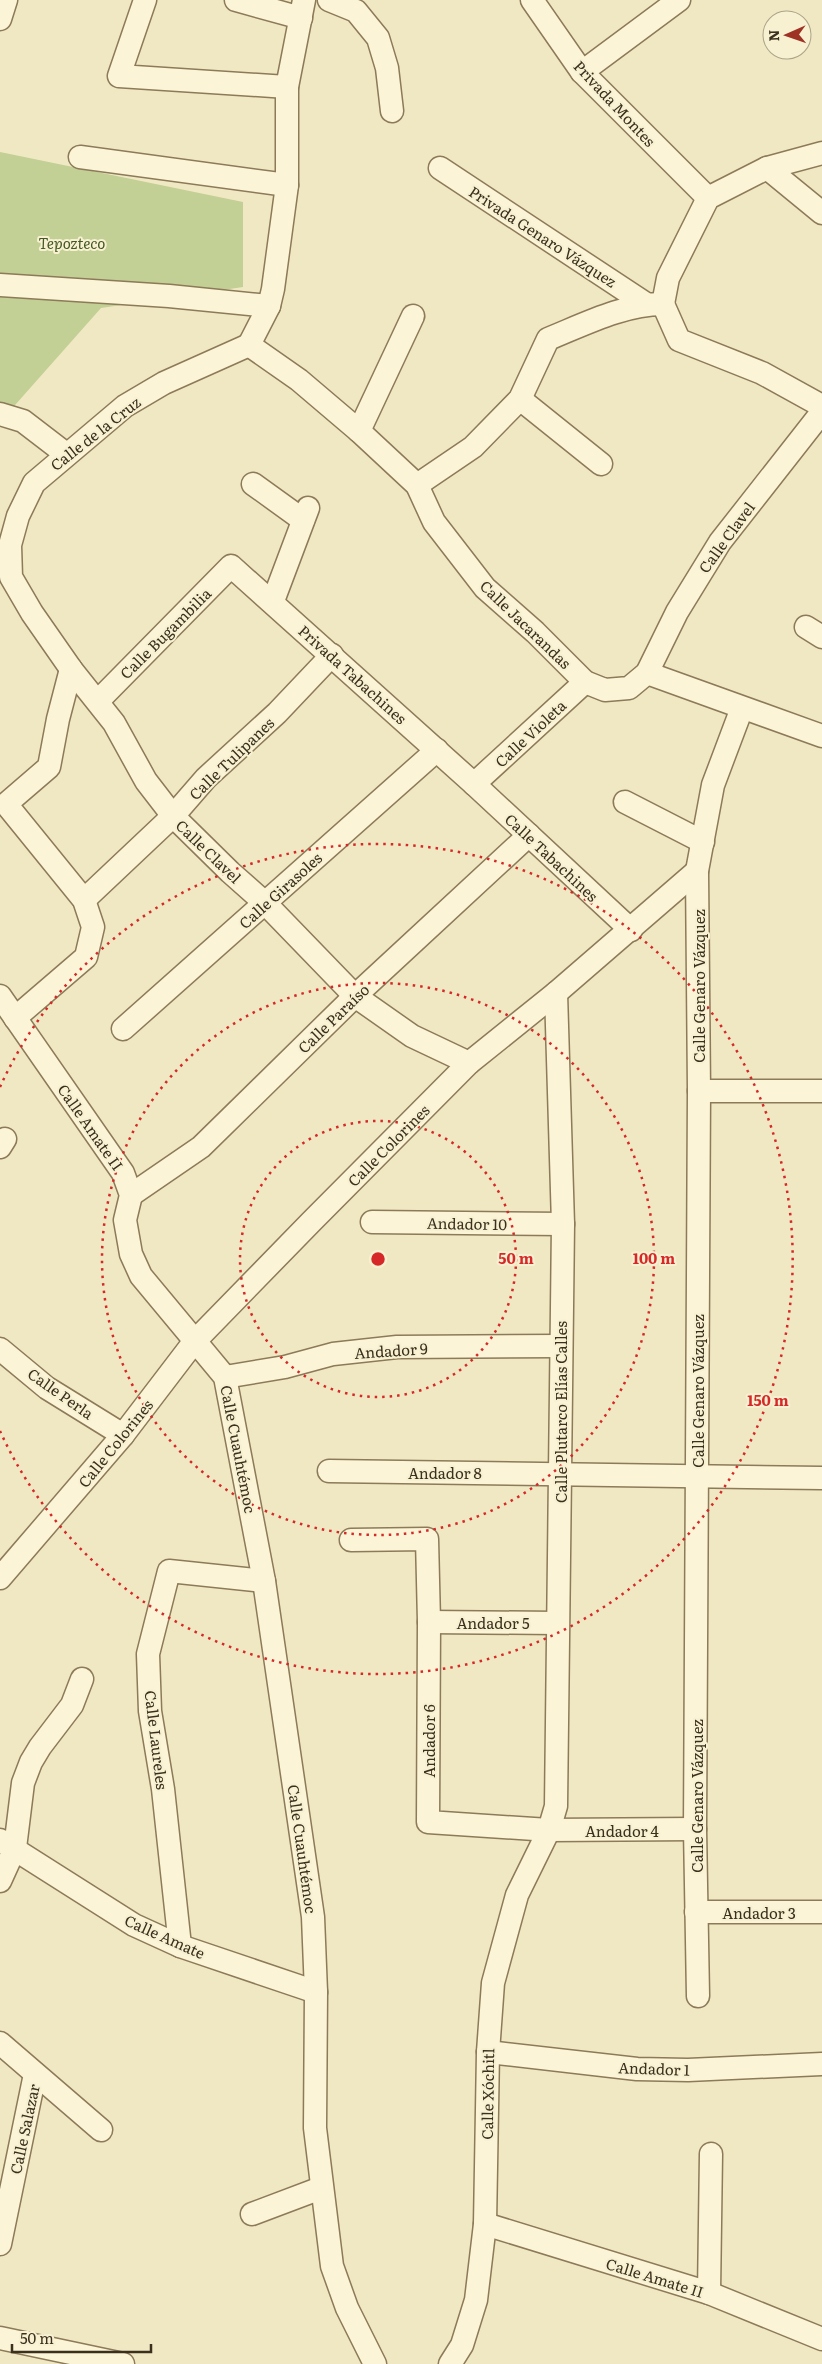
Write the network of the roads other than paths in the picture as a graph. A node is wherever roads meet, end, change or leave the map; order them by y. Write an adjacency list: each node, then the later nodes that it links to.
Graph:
1 (6, 0): 8 (street)
2 (145, 0): 10 (street)
3 (236, 0): 7 (street)
4 (329, 0): 11 (street)
5 (532, 0): 9 (street, Privada Montes)
6 (679, 0): 9 (street)
7 (302, 9): 10 (street)
8 (0, 19)
9 (582, 72): 17 (street, Privada Montes)
10 (287, 87): 16 (street)
11 (392, 111)
12 (822, 153): 15 (street)
13 (80, 157): 16 (street)
14 (440, 168): 20 (street, Privada Genaro Vázquez)
15 (767, 168): 17 (street); 18 (street)
16 (288, 175): 21 (street)
17 (708, 198): 20 (street)
18 (822, 213)
19 (0, 285): 21 (street)
20 (655, 304): 24 (street); 25 (street)
21 (269, 306): 23 (street)
22 (413, 316): 28 (street)
23 (249, 345): 28 (street, Calle Jacarandas); 29 (street, Calle de la Cruz)
24 (520, 399): 30 (street); 32 (street)
25 (822, 406)
26 (822, 412): 39 (street, Calle Clavel)
27 (0, 414): 29 (street)
28 (359, 431): 32 (street, Calle Jacarandas)
29 (66, 454): 33 (street, Calle de la Cruz)
30 (601, 464)
31 (252, 484): 36 (street)
32 (417, 484): 40 (street, Calle Jacarandas)
33 (9, 513): 35 (street, Calle de la Cruz)
34 (232, 566): 36 (street, Privada Tabachines); 41 (street, Calle Bugambilia)
35 (11, 577): 38 (street, Calle Clavel)
36 (273, 602): 37 (street, Privada Tabachines)
37 (332, 655): 44 (street, Privada Tabachines); 47 (street, Calle Tulipanes)
38 (71, 669): 41 (street, Calle Clavel); 51 (street)
39 (647, 673): 40 (street, Calle Jacarandas); 42 (street)
40 (585, 682): 45 (street, Calle Violeta)
41 (98, 701): 47 (street, Calle Clavel)
42 (742, 708): 43 (street); 49 (street)
43 (822, 736)
44 (437, 750): 45 (street, Privada Tabachines); 52 (street, Calle Girasoles)
45 (474, 784): 48 (street, Calle Tabachines)
46 (625, 802): 49 (street)
47 (173, 816): 51 (street, Calle Tulipanes); 52 (street, Calle Clavel)
48 (529, 835): 53 (street, Calle Tabachines); 56 (street, Calle Paraíso)
49 (703, 842): 50 (street)
50 (698, 870): 53 (street, Calle Colorines); 60 (street, Calle Genaro Vázquez)
51 (84, 900): 57 (street)
52 (265, 902): 56 (street, Calle Clavel); 58 (street, Calle Girasoles)
53 (631, 930): 54 (street, Calle Colorines)
54 (556, 993): 59 (street, Calle Colorines); 64 (street, Calle Plutarco Elías Calles)
55 (0, 996): 57 (street, Calle Amate II)
56 (355, 996): 59 (street, Calle Clavel); 62 (street, Calle Paraíso)
57 (15, 1018): 62 (street, Calle Amate II)
58 (123, 1029)
59 (469, 1063): 65 (street, Calle Colorines)
60 (699, 1091): 61 (street); 72 (street, Calle Genaro Vázquez)
61 (822, 1092)
62 (131, 1195): 65 (street)
63 (372, 1222): 64 (street, Andador 10)
64 (562, 1224): 66 (street, Calle Plutarco Elías Calles)
65 (194, 1342): 68 (street, Calle Cuauhtémoc); 69 (street, Calle Colorines)
66 (560, 1346): 68 (street, Andador 9); 71 (street, Calle Plutarco Elías Calles)
67 (0, 1349): 69 (street, Calle Perla)
68 (225, 1377): 76 (street, Calle Cuauhtémoc)
69 (123, 1435): 75 (street, Calle Colorines)
70 (329, 1471): 71 (street, Andador 8)
71 (560, 1472): 72 (street, Andador 8); 78 (street, Calle Plutarco Elías Calles)
72 (697, 1475): 73 (street, Andador 8); 80 (street, Calle Genaro Vázquez)
73 (822, 1478)
74 (351, 1540): 77 (street, Andador 6)
75 (1, 1576)
76 (264, 1581): 86 (street, Calle Laureles); 87 (street, Calle Cuauhtémoc)
77 (429, 1622): 78 (street, Andador 5); 81 (street, Andador 6)
78 (557, 1623): 81 (street, Calle Plutarco Elías Calles)
79 (82, 1679): 82 (street)
80 (696, 1829): 81 (street, Andador 4); 84 (street, Calle Genaro Vázquez)
81 (549, 1830): 90 (street, Calle Xóchitl)
82 (8, 1844): 83 (street); 86 (street, Calle Amate)
83 (0, 1881)
84 (696, 1912): 85 (street, Andador 3); 88 (street)
85 (822, 1912)
86 (180, 1946): 87 (street, Calle Amate)
87 (316, 1992): 95 (street, Calle Cuauhtémoc)
88 (698, 1996)
89 (0, 2043): 92 (street)
90 (488, 2052): 91 (street, Andador 1); 97 (street, Calle Xóchitl)
91 (822, 2064)
92 (35, 2074): 93 (street); 98 (street, Calle Salazar)
93 (102, 2130)
94 (711, 2154): 99 (street)
95 (321, 2188): 96 (street); 103 (street, Calle Cuauhtémoc)
96 (252, 2214)
97 (485, 2224): 99 (street, Calle Amate II); 104 (street, Calle Xóchitl)
98 (0, 2244)
99 (709, 2293): 101 (street, Calle Amate II)
100 (0, 2338): 102 (street)
101 (822, 2339)
102 (123, 2364)
103 (375, 2364)
104 (450, 2364)

